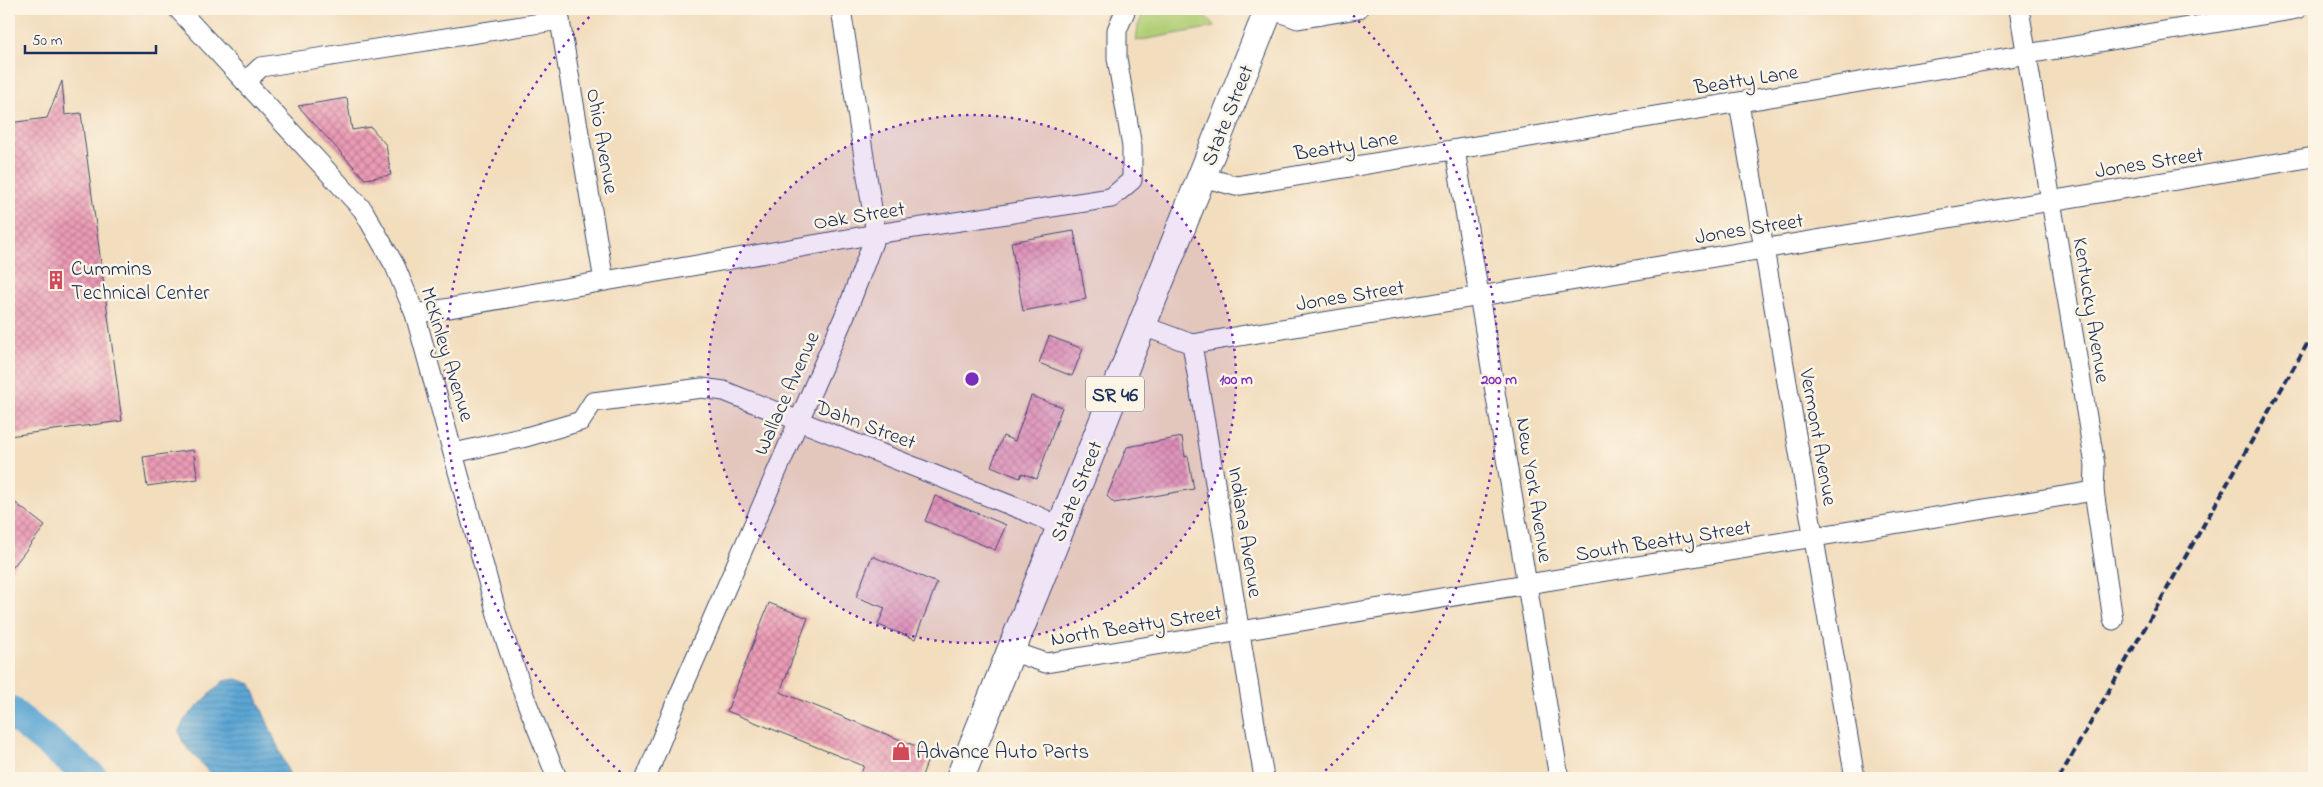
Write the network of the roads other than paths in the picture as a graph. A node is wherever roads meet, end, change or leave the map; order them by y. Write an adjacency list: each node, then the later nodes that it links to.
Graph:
1 (178, 9): 10 (street, McKinley Avenue)
2 (841, 9): 16 (street, Wallace Avenue)
3 (1126, 9): 16 (street, Oak Street)
4 (1270, 9): 5 (street); 14 (highway, State Street / SR 46)
5 (1358, 9)
6 (2019, 9): 9 (street, Kentucky Avenue)
7 (2297, 9): 9 (street, Beatty Lane)
8 (559, 14): 10 (street); 18 (street, Ohio Avenue)
9 (2026, 55): 11 (street, Beatty Lane); 15 (street, Kentucky Avenue)
10 (245, 82): 20 (street, McKinley Avenue)
11 (1740, 102): 12 (street, Beatty Lane); 17 (street, Vermont Avenue)
12 (1455, 150): 14 (street, Beatty Lane); 19 (street, New York Avenue)
13 (2314, 157): 15 (street, Jones Street)
14 (1203, 177): 21 (highway, State Street / SR 46)
15 (2051, 201): 17 (street, Jones Street); 25 (street, Kentucky Avenue)
16 (876, 234): 18 (street, Oak Street); 23 (street, Wallace Avenue)
17 (1764, 249): 19 (street, Jones Street); 27 (street, Vermont Avenue)
18 (604, 281): 20 (street, Oak Street)
19 (1480, 296): 22 (street, Jones Street); 28 (street, New York Avenue)
20 (415, 314): 24 (street, McKinley Avenue)
21 (1143, 326): 22 (street); 26 (highway, State Street / SR 46)
22 (1192, 344): 30 (street, Indiana Avenue)
23 (799, 422): 24 (street, Dahn Street); 26 (street, Dahn Street); 33 (street, Wallace Avenue)
24 (454, 453): 32 (street, McKinley Avenue)
25 (2094, 491): 27 (street, South Beatty Street); 29 (street, Kentucky Avenue)
26 (1061, 527): 31 (highway, State Street / SR 46)
27 (1814, 538): 28 (street, South Beatty Street); 37 (street, Vermont Avenue)
28 (1528, 585): 30 (street, South Beatty Street); 36 (street, New York Avenue)
29 (2113, 620)
30 (1240, 632): 31 (street, North Beatty Street); 35 (street, Indiana Avenue)
31 (1011, 651): 34 (highway, State Street / SR 46)
32 (557, 778)
33 (646, 778)
34 (960, 778)
35 (1264, 778)
36 (1559, 778)
37 (1855, 778)

